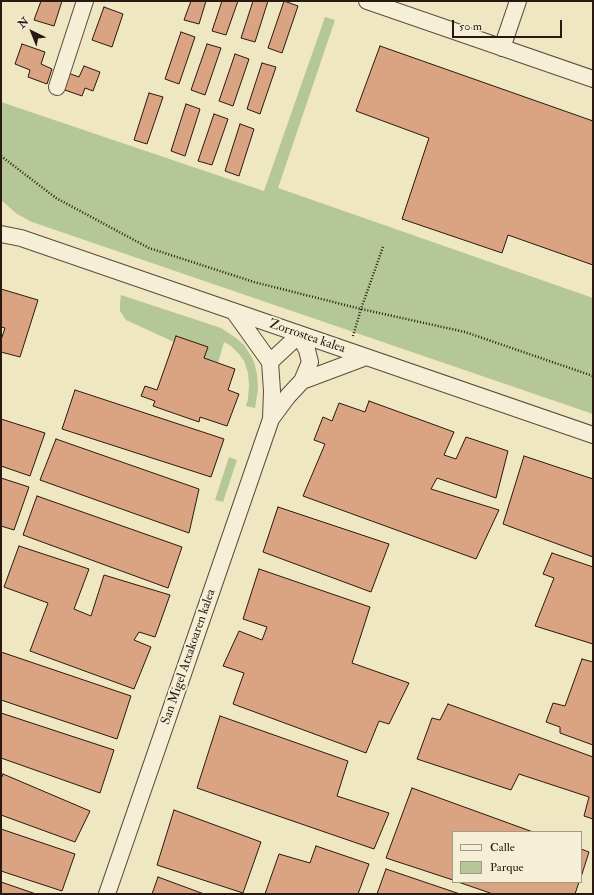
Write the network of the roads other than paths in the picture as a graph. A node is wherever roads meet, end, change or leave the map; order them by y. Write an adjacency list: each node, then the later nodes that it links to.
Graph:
1 (85, 1): 6 (street)
2 (366, 1): 4 (street)
3 (518, 1): 4 (street)
4 (502, 48): 5 (street)
5 (593, 79)
6 (57, 87)
7 (1, 221): 9 (street, Zorrostea kalea)
8 (1, 234): 9 (street, Zorrostea kalea)
9 (21, 238): 10 (street, Zorrostea kalea)
10 (235, 313): 11 (street, Zorrostea kalea); 13 (street)
11 (299, 335): 12 (street, Zorrostea kalea); 13 (street); 14 (street, San Migel Atxakoaren kalea)
12 (366, 357): 14 (street, San Migel Atxakoaren kalea); 16 (street, Zorrostea kalea)
13 (270, 362): 15 (street, San Migel Atxakoaren kalea)
14 (302, 381): 15 (street, San Migel Atxakoaren kalea)
15 (271, 419): 17 (street, San Migel Atxakoaren kalea)
16 (593, 435)
17 (107, 894)

